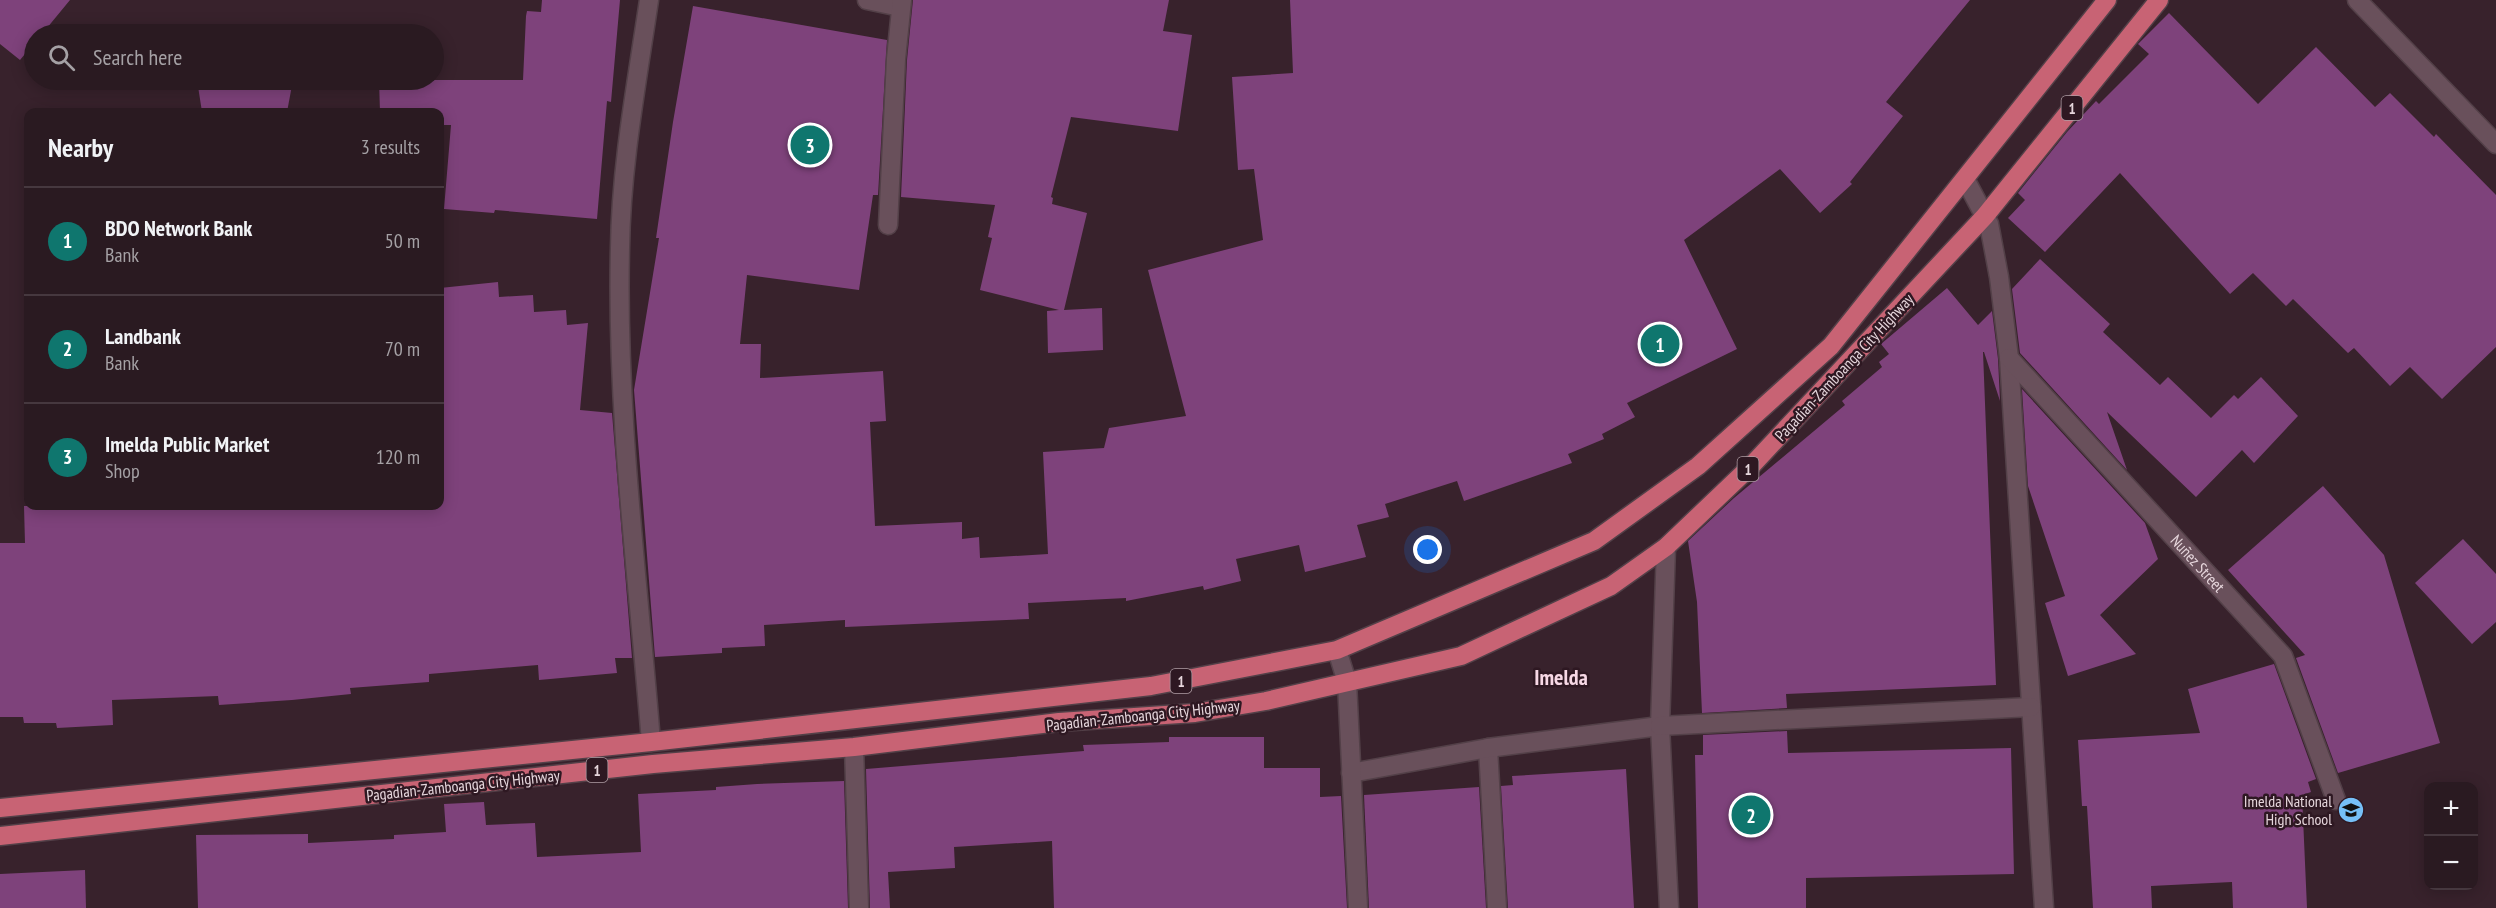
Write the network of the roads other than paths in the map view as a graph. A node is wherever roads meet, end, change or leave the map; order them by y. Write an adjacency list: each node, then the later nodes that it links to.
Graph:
1 (649, 0): 17 (street)
2 (867, 0): 6 (street)
3 (2107, 0): 8 (highway, Pagadian-Zamboanga City Highway / 1)
4 (2159, 0): 9 (highway, Pagadian-Zamboanga City Highway / 1)
5 (2357, 0): 7 (street)
6 (901, 3): 10 (street)
7 (2496, 144)
8 (1965, 179): 9 (street); 13 (highway, Pagadian-Zamboanga City Highway / 1)
9 (1985, 216): 11 (street); 12 (highway, Pagadian-Zamboanga City Highway / 1)
10 (888, 225)
11 (2009, 358): 15 (street); 21 (street, Nuñez Street)
12 (1666, 548): 14 (highway, Pagadian-Zamboanga City Highway / 1); 16 (street)
13 (1337, 650): 14 (street); 17 (highway, Pagadian-Zamboanga City Highway / 1)
14 (1347, 682): 18 (highway, Pagadian-Zamboanga City Highway / 1); 20 (street)
15 (2031, 708): 16 (street); 28 (street)
16 (1660, 726): 19 (street); 27 (street)
17 (651, 742): 22 (highway, Pagadian-Zamboanga City Highway / 1)
18 (854, 747): 23 (highway, Pagadian-Zamboanga City Highway / 1); 24 (street)
19 (1488, 748): 20 (street); 26 (street)
20 (1351, 773): 25 (street)
21 (2336, 800)
22 (0, 808)
23 (0, 836)
24 (859, 908)
25 (1358, 908)
26 (1497, 908)
27 (1669, 908)
28 (2044, 908)

